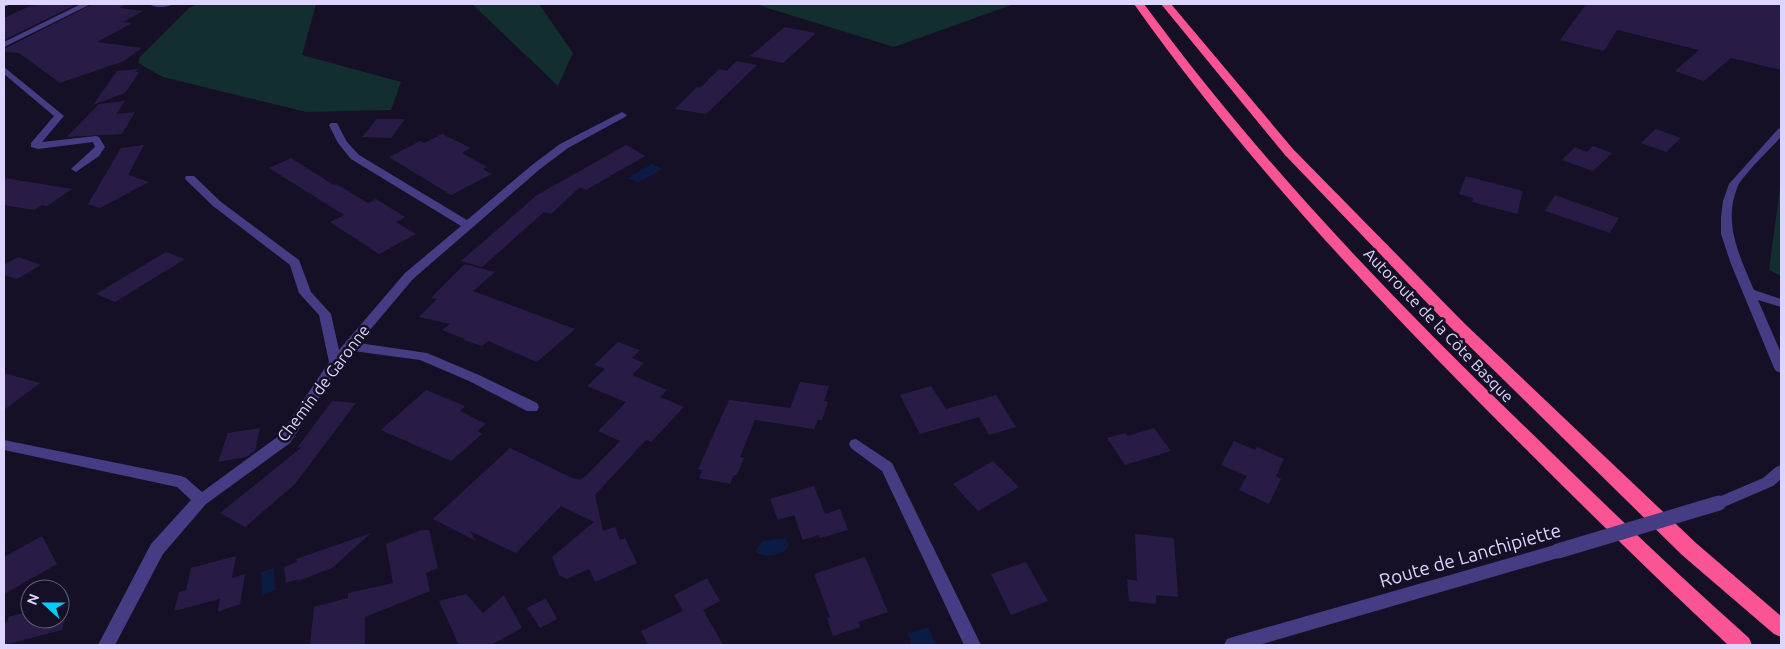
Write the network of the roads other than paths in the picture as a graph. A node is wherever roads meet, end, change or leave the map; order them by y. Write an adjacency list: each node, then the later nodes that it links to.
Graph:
1 (87, 4): 6 (street)
2 (152, 4): 3 (street)
3 (169, 4)
4 (1139, 4): 28 (highway, Autoroute de la Côte Basque)
5 (1166, 4): 24 (highway, Autoroute de la Côte Basque)
6 (4, 45)
7 (4, 70): 11 (street)
8 (622, 115): 13 (street, Chemin de Garonne)
9 (334, 125): 13 (street)
10 (1781, 131): 14 (street)
11 (76, 169)
12 (190, 178): 17 (street)
13 (469, 226): 16 (street, Chemin de Garonne)
14 (1748, 292): 15 (street); 18 (street)
15 (1781, 303)
16 (350, 346): 17 (street, Chemin de Garonne); 19 (street)
17 (336, 362): 23 (street, Chemin de Garonne)
18 (1781, 368)
19 (532, 407)
20 (856, 444): 26 (street)
21 (4, 445): 23 (street)
22 (1781, 471): 27 (street, Route de Lanchipiette, bridge)
23 (201, 500): 25 (street, Chemin de Garonne)
24 (1781, 628)
25 (106, 645)
26 (973, 645)
27 (1233, 645)
28 (1742, 645)

